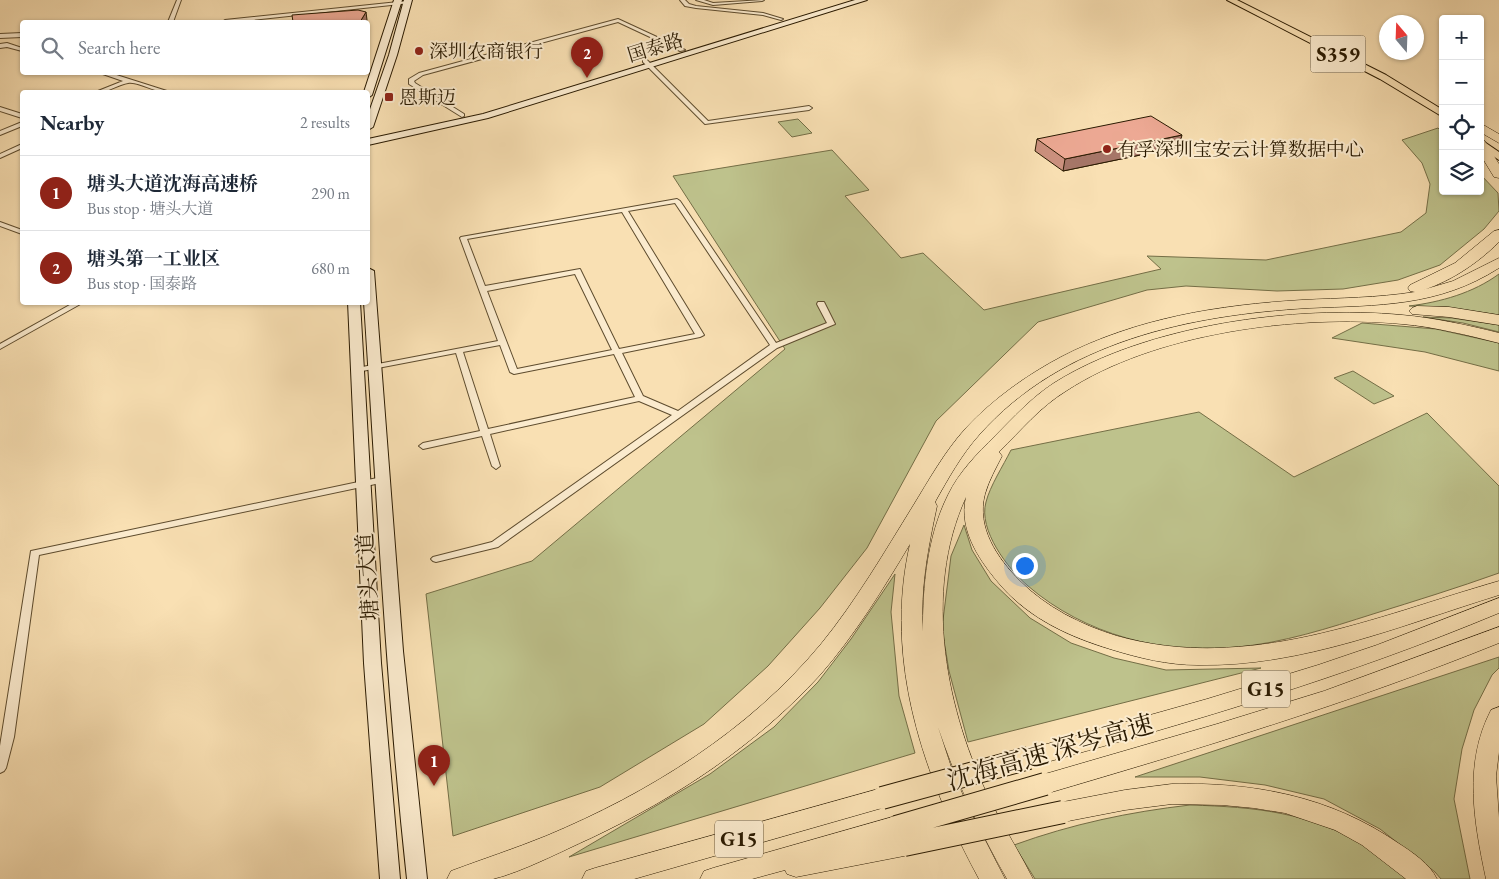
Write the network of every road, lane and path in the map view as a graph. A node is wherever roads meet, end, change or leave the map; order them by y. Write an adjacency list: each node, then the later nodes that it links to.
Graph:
1 (179, 0): 12 (street)
2 (682, 0): 11 (street)
3 (698, 0): 4 (street)
4 (762, 0)
5 (842, 0): 11 (main road, 国泰路)
6 (863, 0): 19 (main road, 国泰路)
7 (1231, 0): 28 (main road, S359)
8 (1249, 0): 21 (main road, S359)
9 (408, 1): 10 (street); 31 (main road)
10 (398, 2): 13 (street); 25 (main road)
11 (781, 19): 18 (main road, 国泰路)
12 (171, 20)
13 (242, 20)
14 (20, 35): 15 (street)
15 (0, 36)
16 (0, 46): 17 (street)
17 (20, 49)
18 (682, 50): 19 (main road, 国泰路); 30 (street)
19 (647, 63): 26 (street); 30 (main road, 国泰路); 38 (main road, 国泰路)
20 (109, 75): 22 (street)
21 (1406, 80)
22 (128, 81): 23 (street); 24 (street)
23 (105, 90)
24 (160, 90)
25 (370, 90)
26 (809, 108)
27 (0, 109): 29 (street)
28 (1439, 111)
29 (20, 115)
30 (462, 115): 36 (main road, 国泰路)
31 (370, 119)
32 (20, 125): 35 (street)
33 (1484, 130): 37 (highway)
34 (1484, 131): 39 (main road)
35 (0, 133)
36 (370, 136)
37 (1499, 139)
38 (370, 142)
39 (1499, 143)
40 (1484, 145): 44 (main road)
41 (20, 147): 43 (street)
42 (1484, 149): 45 (highway)
43 (0, 156)
44 (1499, 157)
45 (1499, 174)
46 (624, 210): 51 (street); 61 (street); 64 (street)
47 (0, 224): 48 (street)
48 (20, 231)
49 (1499, 234): 53 (highway)
50 (1499, 262): 53 (highway)
51 (482, 289): 60 (street); 64 (street)
52 (370, 303): 65 (main road, 塘头大道)
53 (1331, 303): 75 (highway)
54 (821, 304): 61 (street)
55 (76, 305): 62 (street)
56 (354, 305): 66 (main road, 塘头大道)
57 (1345, 318): 58 (highway); 59 (highway); 70 (highway)
58 (1499, 320)
59 (1499, 338)
60 (503, 342): 63 (street); 64 (street)
61 (774, 346): 68 (street)
62 (0, 347)
63 (458, 351): 65 (street); 69 (street)
64 (616, 351): 67 (street)
65 (374, 367): 66 (street); 73 (main road, 塘头大道)
66 (357, 370): 74 (main road, 塘头大道)
67 (640, 398): 68 (street); 69 (street)
68 (678, 414): 76 (street)
69 (484, 432): 71 (street); 72 (street)
70 (999, 442): 77 (highway); 90 (highway)
71 (423, 446)
72 (496, 466)
73 (382, 480): 74 (street); 85 (main road, 塘头大道)
74 (363, 484): 81 (street); 84 (main road, 塘头大道)
75 (931, 493): 83 (highway); 89 (highway)
76 (436, 559)
77 (1499, 588)
78 (1499, 605): 86 (highway, 沈海高速 深岑高速 / G15, bridge)
79 (1499, 635): 82 (highway, 沈海高速 深岑高速 / G15, bridge)
80 (1499, 716): 92 (highway)
81 (0, 768)
82 (900, 836): 87 (highway, 沈海高速 深岑高速 / G15); 88 (highway); 91 (highway, bridge)
83 (467, 877)
84 (390, 879)
85 (418, 879)
86 (595, 879)
87 (713, 879)
88 (732, 879)
89 (992, 879)
90 (1020, 879)
91 (1424, 879)
92 (1499, 879)

